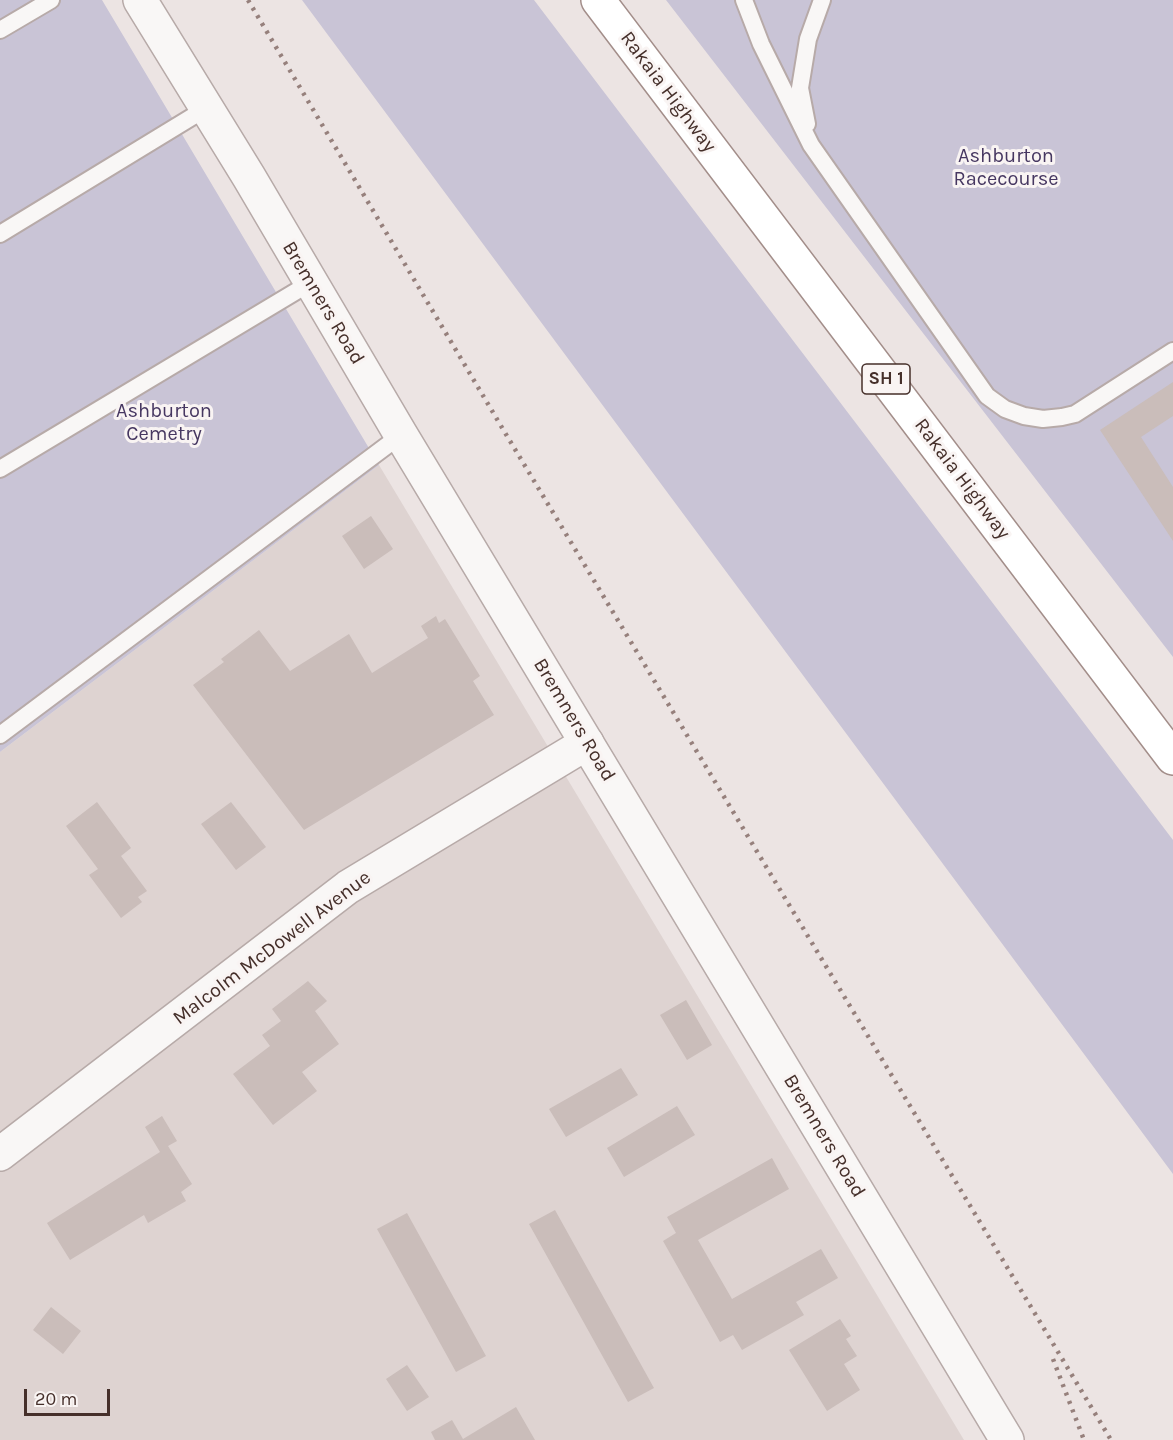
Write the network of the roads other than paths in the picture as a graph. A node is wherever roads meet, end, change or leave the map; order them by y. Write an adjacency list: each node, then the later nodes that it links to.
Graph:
1 (51, 0): 6 (lane)
2 (140, 0): 7 (street, Bremners Road)
3 (598, 0): 16 (highway, Rakaia Highway / SH 1)
4 (744, 0): 8 (lane)
5 (822, 0): 8 (lane)
6 (0, 30)
7 (205, 109): 9 (lane); 10 (street, Bremners Road)
8 (811, 146): 11 (lane)
9 (0, 234)
10 (310, 283): 12 (street, Bremners Road); 13 (lane)
11 (1173, 351)
12 (401, 435): 14 (lane); 15 (street, Bremners Road)
13 (0, 469)
14 (0, 735)
15 (588, 743): 17 (street, Malcolm McDowell Avenue); 18 (street, Bremners Road)
16 (1173, 758)
17 (0, 1154)
18 (1007, 1440)

